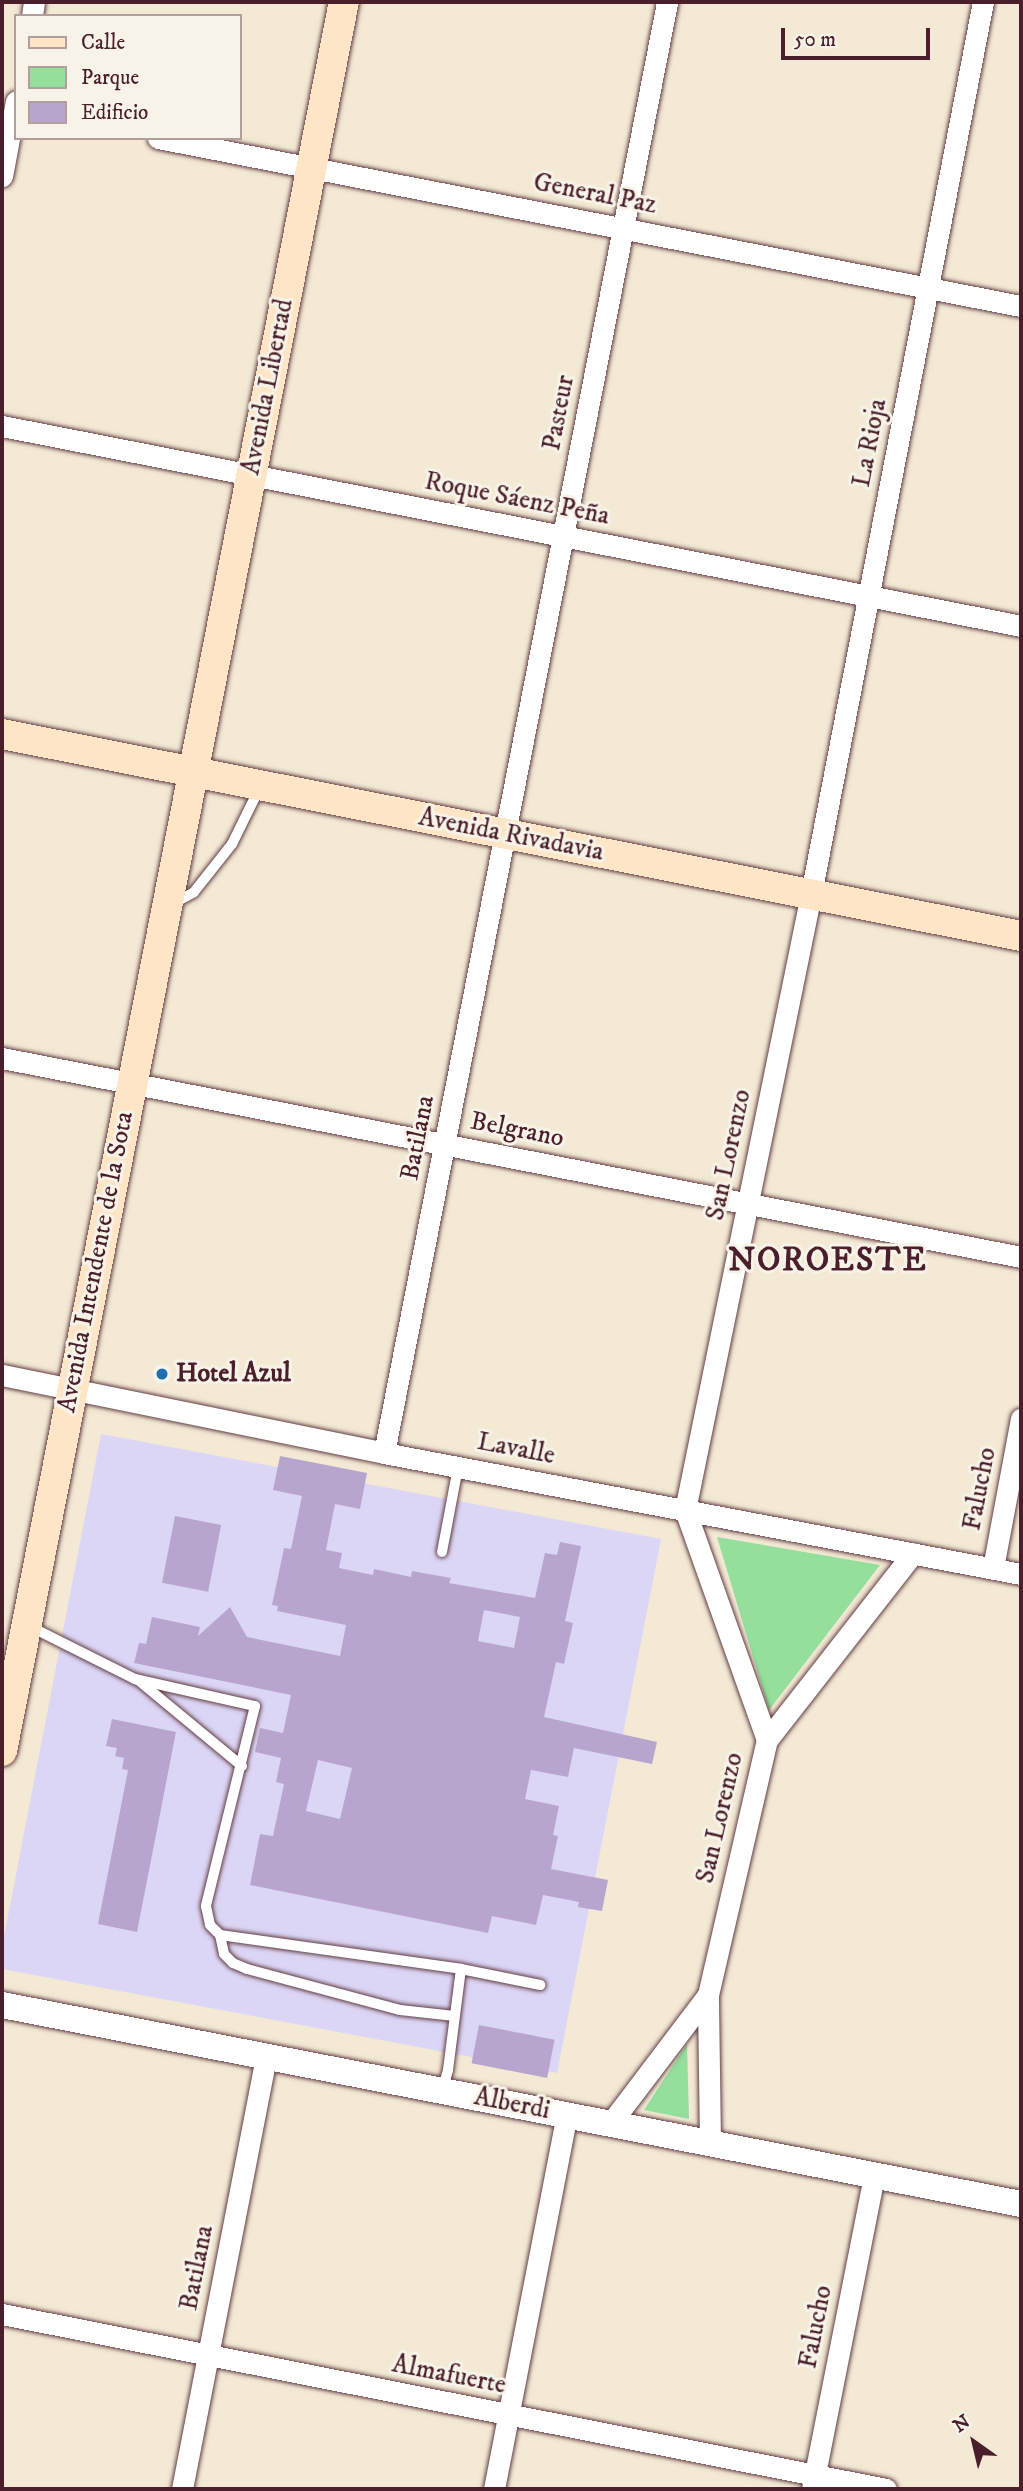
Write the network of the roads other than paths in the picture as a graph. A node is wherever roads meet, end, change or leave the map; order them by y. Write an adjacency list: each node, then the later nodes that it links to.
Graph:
1 (344, 2): 6 (main road, Avenida Libertad)
2 (667, 2): 8 (street, Pasteur)
3 (984, 2): 9 (street, La Rioja)
4 (12, 107): 7 (street)
5 (168, 140): 6 (street, General Paz)
6 (311, 168): 8 (street, General Paz); 12 (main road, Avenida Libertad)
7 (2, 176)
8 (624, 228): 9 (street, General Paz); 13 (street, Pasteur)
9 (928, 288): 10 (street, General Paz); 14 (street, La Rioja)
10 (1021, 306)
11 (2, 426): 12 (street, Roque Sáenz Peña)
12 (250, 475): 13 (street, Roque Sáenz Peña); 17 (main road, Avenida Libertad)
13 (564, 537): 14 (street, Roque Sáenz Peña); 19 (street, Pasteur)
14 (869, 596): 15 (street, Roque Sáenz Peña); 20 (street, La Rioja)
15 (1021, 626)
16 (2, 734): 17 (main road, Avenida Rivadavia)
17 (191, 772): 18 (main road, Avenida Rivadavia); 21 (main road, Avenida Intendente de la Sota)
18 (261, 785): 19 (main road, Avenida Rivadavia); 21 (lane)
19 (507, 834): 20 (main road, Avenida Rivadavia); 25 (street, Batilana)
20 (811, 894): 22 (main road, Avenida Rivadavia); 26 (street, San Lorenzo)
21 (165, 908): 24 (main road, Avenida Intendente de la Sota)
22 (1021, 936)
23 (2, 1058): 24 (street, Belgrano)
24 (131, 1083): 25 (street, Belgrano); 29 (main road, Avenida Intendente de la Sota)
25 (445, 1144): 26 (street, Belgrano); 31 (street, Batilana)
26 (748, 1204): 27 (street, Belgrano); 33 (street, San Lorenzo)
27 (1021, 1257)
28 (2, 1375): 29 (street, Lavalle)
29 (71, 1389): 31 (street, Lavalle); 38 (main road, Avenida Intendente de la Sota)
30 (1021, 1419): 36 (street, Falucho)
31 (384, 1453): 32 (street, Lavalle)
32 (458, 1466): 33 (street, Lavalle); 34 (lane)
33 (685, 1510): 35 (street, Lavalle); 41 (street)
34 (442, 1552)
35 (914, 1553): 36 (street, Lavalle); 41 (street, San Lorenzo)
36 (993, 1568): 37 (street, Lavalle)
37 (1021, 1574)
38 (26, 1625): 39 (lane); 40 (main road, Avenida Intendente de la Sota)
39 (135, 1679): 43 (lane); 43 (lane)
40 (8, 1685): 42 (main road, Avenida Intendente de la Sota)
41 (767, 1740): 47 (street, San Lorenzo)
42 (2, 1751)
43 (242, 1766): 44 (lane)
44 (220, 1935): 45 (lane); 49 (lane)
45 (461, 1969): 46 (lane); 49 (lane)
46 (540, 1985)
47 (708, 1995): 53 (street); 54 (street, San Lorenzo)
48 (2, 2005): 50 (street, Alberdi)
49 (455, 2016): 51 (lane)
50 (266, 2057): 51 (street, Alberdi); 58 (street, Batilana)
51 (442, 2091): 52 (street, Alberdi)
52 (567, 2115): 53 (street, Alberdi); 59 (street)
53 (610, 2124): 54 (street, Alberdi)
54 (710, 2143): 55 (street, Alberdi)
55 (874, 2175): 56 (street, Alberdi); 60 (street, Falucho)
56 (1021, 2204)
57 (2, 2314): 58 (street, Almafuerte)
58 (209, 2356): 59 (street, Almafuerte); 61 (street, Batilana)
59 (509, 2415): 60 (street, Almafuerte); 62 (street)
60 (813, 2482): 63 (street, Almafuerte)
61 (183, 2489)
62 (494, 2489)
63 (886, 2489)

